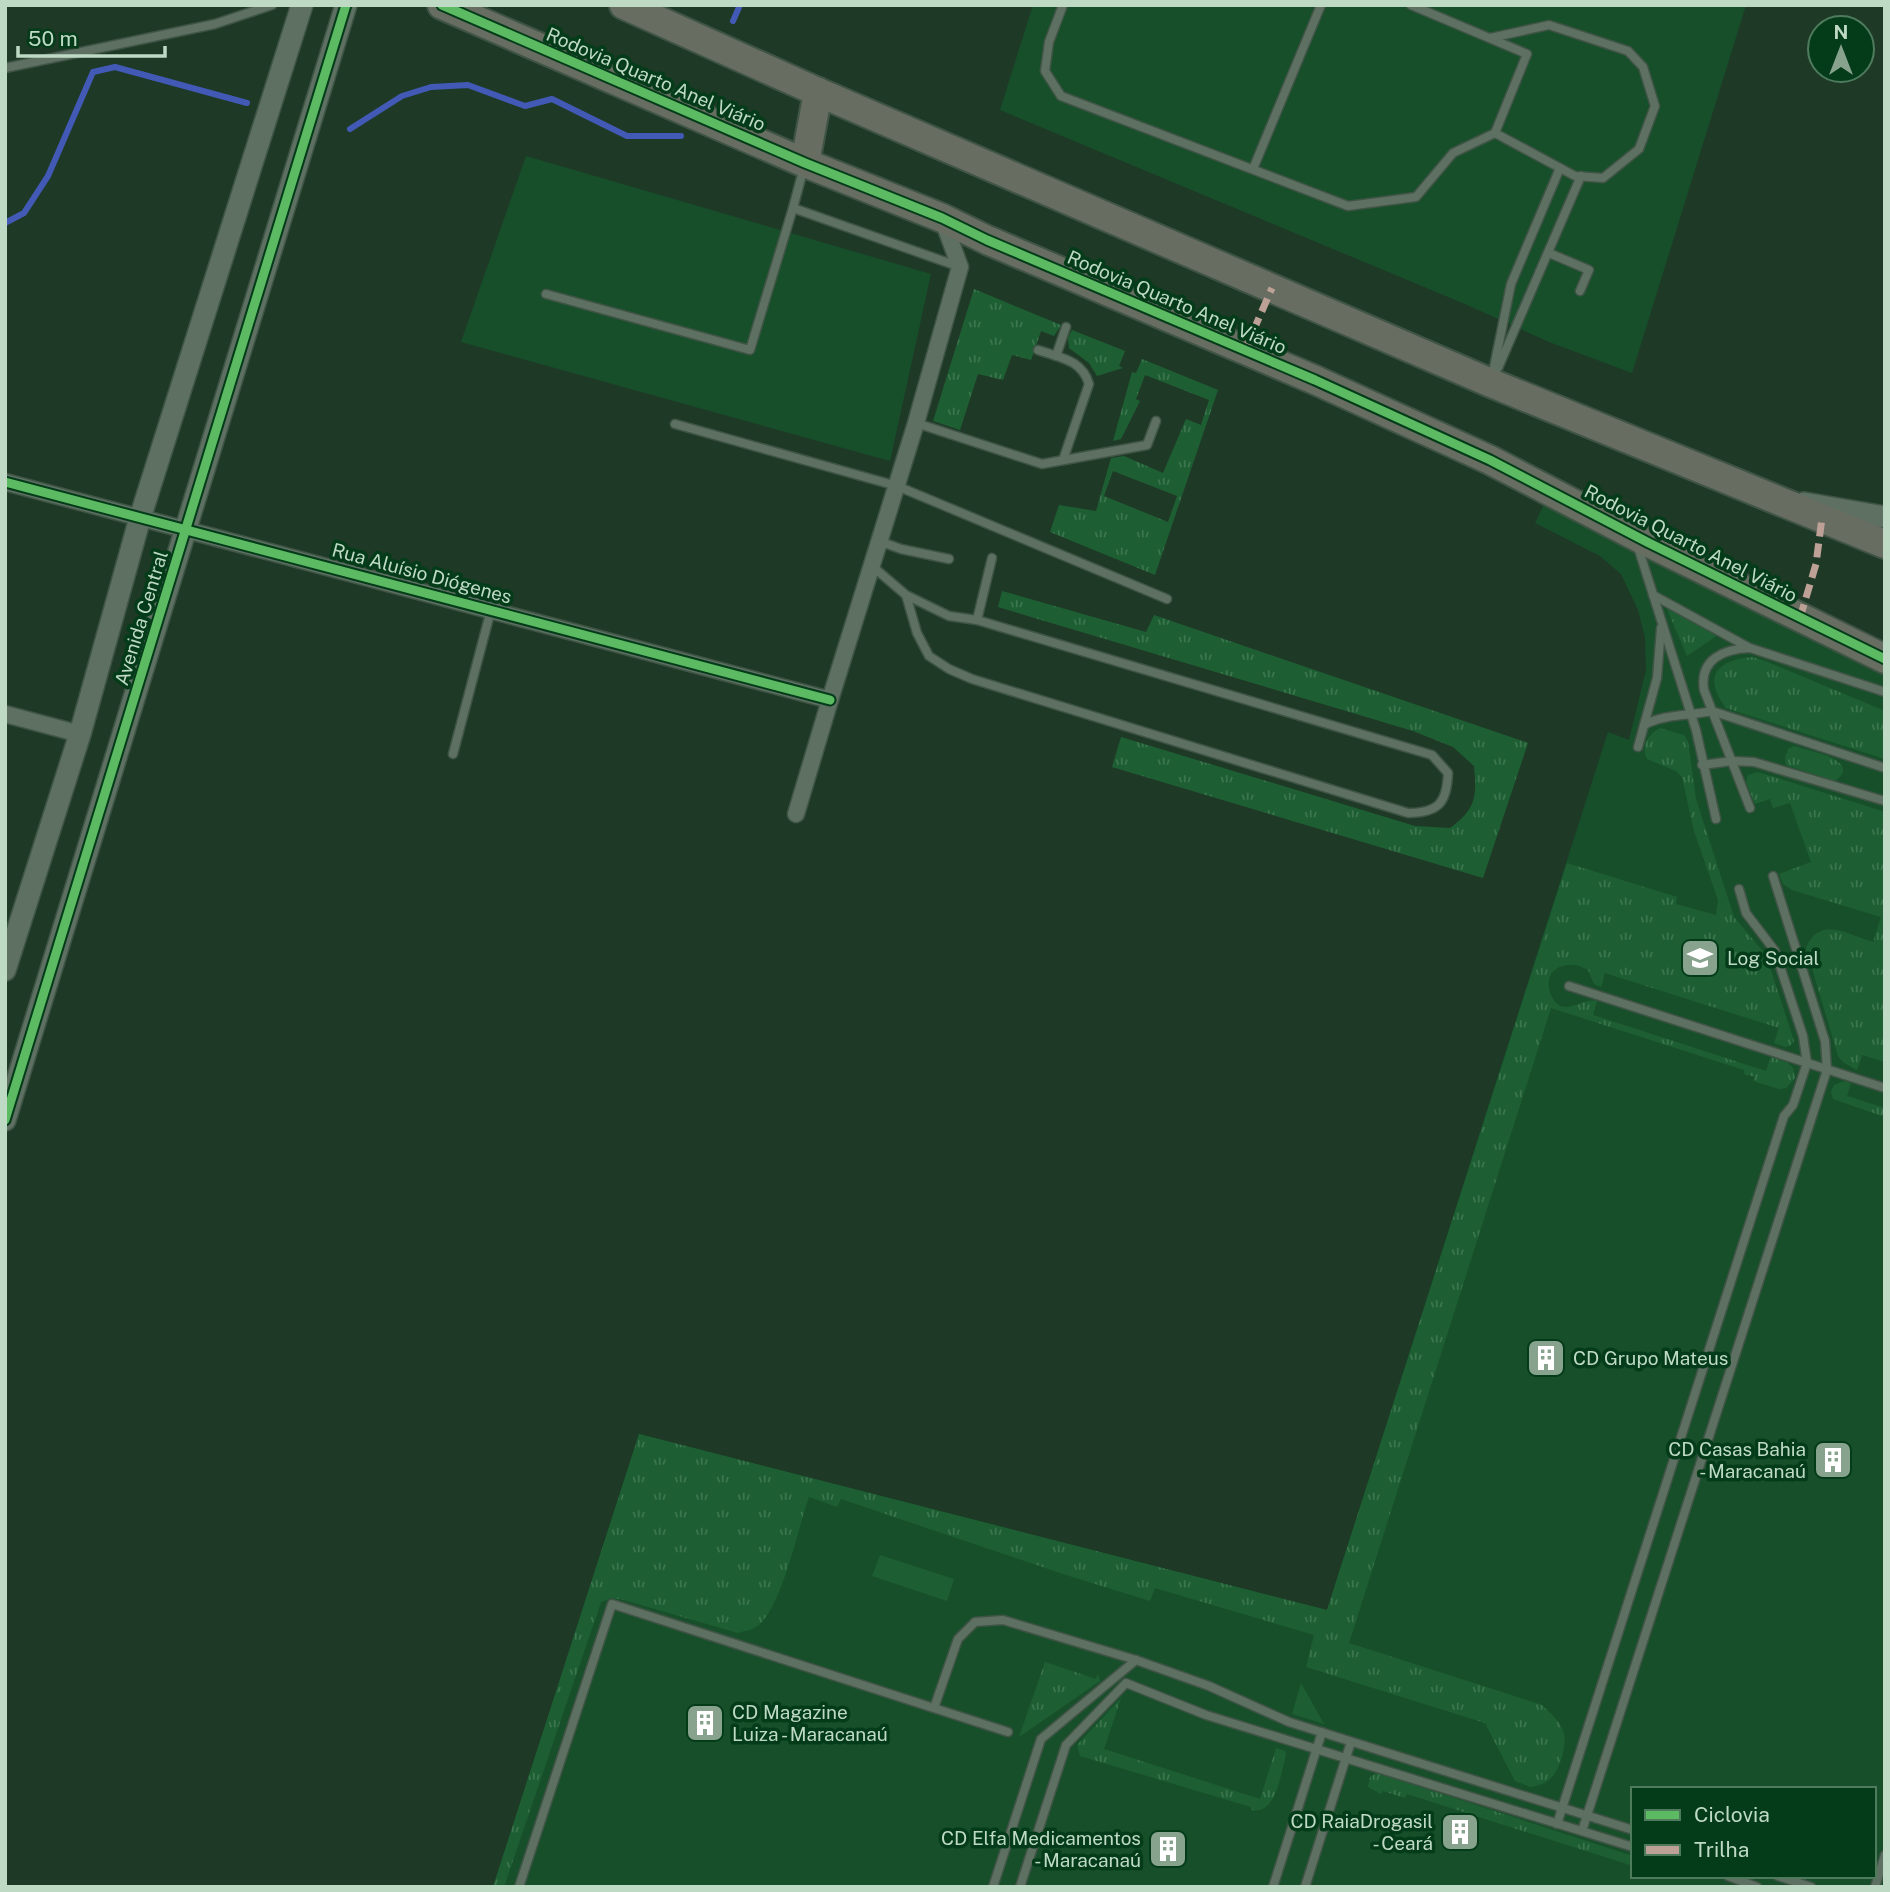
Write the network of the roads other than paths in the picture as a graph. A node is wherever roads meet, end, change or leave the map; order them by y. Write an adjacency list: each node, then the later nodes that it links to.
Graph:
1 (272, 5): 10 (lane)
2 (302, 5): 35 (street, Avenida Central)
3 (346, 5): 36 (street, Avenida Central)
4 (442, 5): 13 (highway, Rodovia Quarto Anel Viário)
5 (624, 5): 11 (highway)
6 (1063, 5): 15 (lane)
7 (1321, 5): 15 (lane)
8 (1411, 5): 9 (lane)
9 (1489, 38): 12 (lane); 16 (lane)
10 (5, 68)
11 (818, 92): 13 (highway); 26 (highway)
12 (1495, 133): 14 (lane); 15 (lane)
13 (805, 163): 17 (lane); 18 (highway, Rodovia Quarto Anel Viário)
14 (1560, 168): 16 (lane); 26 (lane)
15 (1252, 169)
16 (1581, 176): 19 (lane)
17 (793, 208): 20 (lane); 22 (lane)
18 (942, 218): 20 (street); 37 (highway, Rodovia Quarto Anel Viário)
19 (1549, 253): 21 (lane); 26 (lane)
20 (960, 267): 29 (street)
21 (1580, 291)
22 (546, 294)
23 (1066, 327): 25 (lane)
24 (1038, 350): 25 (lane)
25 (1056, 356): 30 (lane)
26 (1491, 383): 33 (highway)
27 (1156, 421): 30 (lane)
28 (675, 424): 32 (lane)
29 (916, 424): 30 (lane); 32 (street)
30 (1063, 460)
31 (5, 482): 35 (street, Rua Aluísio Diógenes)
32 (897, 486): 38 (street); 45 (lane)
33 (1773, 499): 34 (street); 39 (highway)
34 (1885, 517)
35 (140, 518): 36 (street, Rua Aluísio Diógenes); 57 (street, Avenida Central)
36 (186, 530): 46 (street, Rua Aluísio Diógenes); 74 (street, Avenida Central)
37 (1634, 535): 44 (lane); 50 (highway, Rodovia Quarto Anel Viário)
38 (879, 541): 41 (lane); 42 (street)
39 (1885, 544)
40 (992, 558): 47 (lane)
41 (949, 559)
42 (872, 566): 43 (lane); 52 (street)
43 (906, 595): 47 (lane); 47 (lane)
44 (1653, 595): 48 (lane); 49 (lane)
45 (1167, 599)
46 (491, 610): 52 (street, Rua Aluísio Diógenes); 59 (lane)
47 (977, 620)
48 (1661, 622): 55 (lane); 56 (lane)
49 (1750, 648): 51 (lane); 53 (lane)
50 (1885, 659)
51 (1885, 692)
52 (830, 700): 65 (street)
53 (1712, 711): 55 (lane); 60 (lane); 62 (lane)
54 (5, 713): 57 (street)
55 (1691, 716): 56 (lane); 61 (lane)
56 (1644, 725): 58 (lane)
57 (80, 734): 69 (street, Avenida Central)
58 (1638, 747)
59 (453, 754)
60 (1732, 761): 61 (lane); 63 (lane); 64 (lane)
61 (1702, 765): 66 (lane)
62 (1885, 768)
63 (1885, 801)
64 (1750, 808)
65 (796, 814)
66 (1716, 819)
67 (1773, 876): 72 (lane)
68 (1739, 889): 71 (lane)
69 (6, 967)
70 (1569, 986): 71 (lane)
71 (1807, 1063): 72 (lane); 82 (lane)
72 (1827, 1070): 73 (lane); 83 (lane)
73 (1885, 1088)
74 (5, 1120)
75 (1136, 1660): 76 (lane); 78 (lane); 92 (lane)
76 (934, 1708): 77 (lane); 91 (lane)
77 (1008, 1732)
78 (1322, 1732): 79 (lane); 80 (lane)
79 (1351, 1742): 81 (lane); 82 (lane)
80 (1316, 1749): 81 (lane); 93 (lane); 94 (lane)
81 (1346, 1758): 84 (lane); 95 (lane)
82 (1562, 1808): 83 (lane); 84 (lane)
83 (1587, 1816): 85 (lane); 86 (lane)
84 (1557, 1824): 86 (lane)
85 (1631, 1829)
86 (1582, 1831): 87 (lane)
87 (1631, 1846)
88 (1885, 1855): 98 (lane)
89 (1733, 1878): 96 (lane)
90 (1784, 1878): 97 (lane)
91 (519, 1887)
92 (993, 1887)
93 (1020, 1887)
94 (1273, 1887)
95 (1305, 1887)
96 (1757, 1887)
97 (1811, 1887)
98 (1875, 1887)

